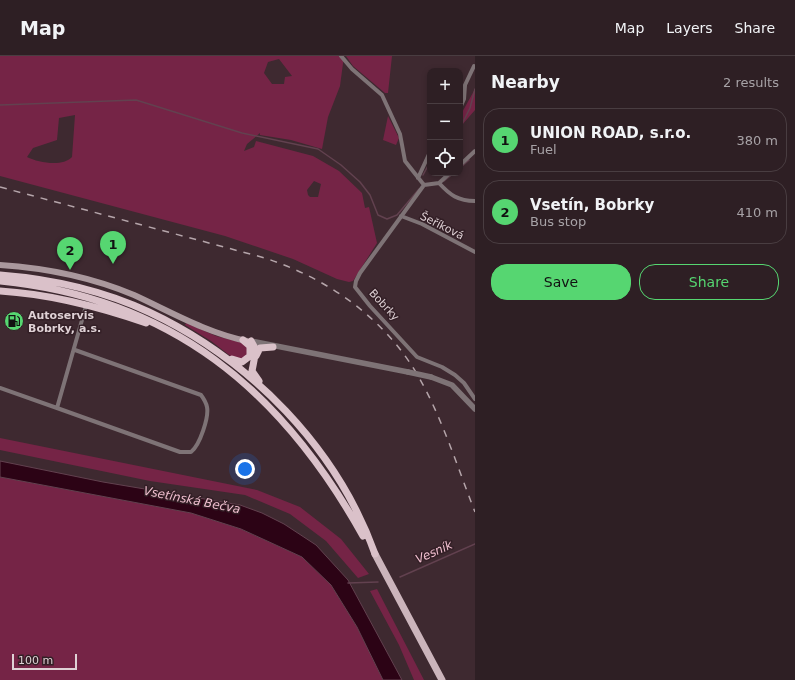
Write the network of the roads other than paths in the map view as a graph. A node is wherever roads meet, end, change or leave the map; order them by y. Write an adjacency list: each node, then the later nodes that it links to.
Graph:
1 (341, 56): 8 (street)
2 (474, 66): 3 (street)
3 (462, 104)
4 (475, 151): 6 (street)
5 (427, 158): 8 (street)
6 (463, 162)
7 (447, 176): 9 (street)
8 (418, 178): 10 (street)
9 (439, 183): 10 (street); 11 (street)
10 (424, 185): 12 (street, Bobrky)
11 (475, 201)
12 (401, 216): 13 (street, Šeříková); 27 (street, Bobrky)
13 (475, 252)
14 (0, 265): 20 (main road)
15 (0, 275): 19 (highway)
16 (0, 282): 24 (highway)
17 (0, 291): 18 (highway)
18 (86, 306): 23 (street); 24 (highway)
19 (194, 336): 21 (highway); 30 (highway)
20 (243, 340): 21 (highway)
21 (254, 345): 22 (street); 25 (highway)
22 (273, 347): 25 (highway); 29 (street, bridge)
23 (75, 350): 28 (street); 28 (street)
24 (207, 354): 31 (highway)
25 (255, 358): 30 (highway)
26 (0, 388): 28 (street)
27 (475, 399)
28 (57, 408)
29 (475, 409)
30 (303, 430): 31 (highway)
31 (375, 554): 32 (main road)
32 (442, 680)

